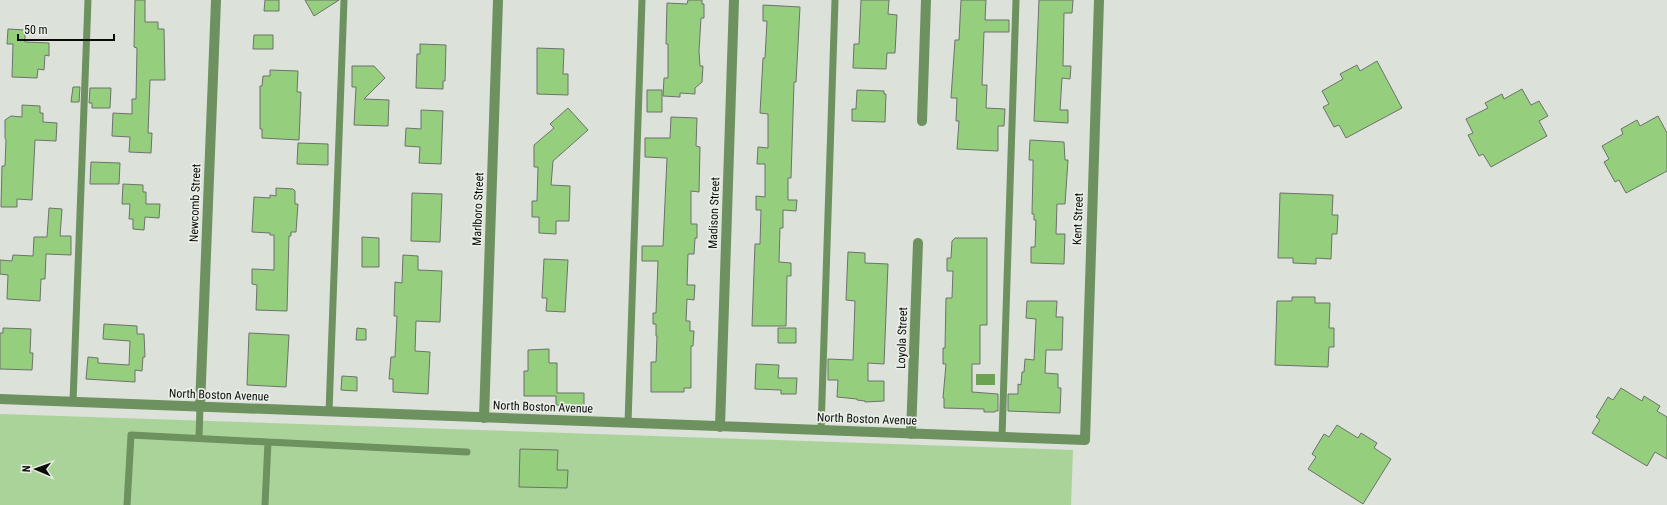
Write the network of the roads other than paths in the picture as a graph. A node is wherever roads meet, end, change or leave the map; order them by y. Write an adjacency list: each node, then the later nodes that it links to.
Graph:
1 (88, 0): 14 (lane)
2 (216, 0): 15 (street, Newcomb Street)
3 (344, 0): 16 (lane)
4 (498, 0): 17 (street, Marlboro Street)
5 (642, 0): 18 (lane)
6 (734, 0): 19 (street, Madison Street)
7 (835, 0): 20 (lane)
8 (926, 0): 11 (street)
9 (1016, 0): 22 (lane)
10 (1099, 0): 24 (street, Kent Street)
11 (922, 121)
12 (918, 243): 21 (street, Loyola Street)
13 (0, 399): 14 (street, North Boston Avenue)
14 (73, 402): 15 (street, North Boston Avenue)
15 (200, 407): 16 (street, North Boston Avenue); 23 (lane)
16 (329, 412): 17 (street, North Boston Avenue)
17 (484, 418): 18 (street, North Boston Avenue)
18 (628, 423): 19 (street, North Boston Avenue)
19 (720, 427): 20 (street, North Boston Avenue)
20 (821, 431): 21 (street, North Boston Avenue)
21 (911, 434): 22 (street, North Boston Avenue)
22 (1002, 437): 24 (street, North Boston Avenue)
23 (199, 438): 25 (lane); 27 (lane)
24 (1085, 440)
25 (268, 442): 26 (lane); 28 (lane)
26 (468, 452)
27 (127, 505)
28 (265, 505)

